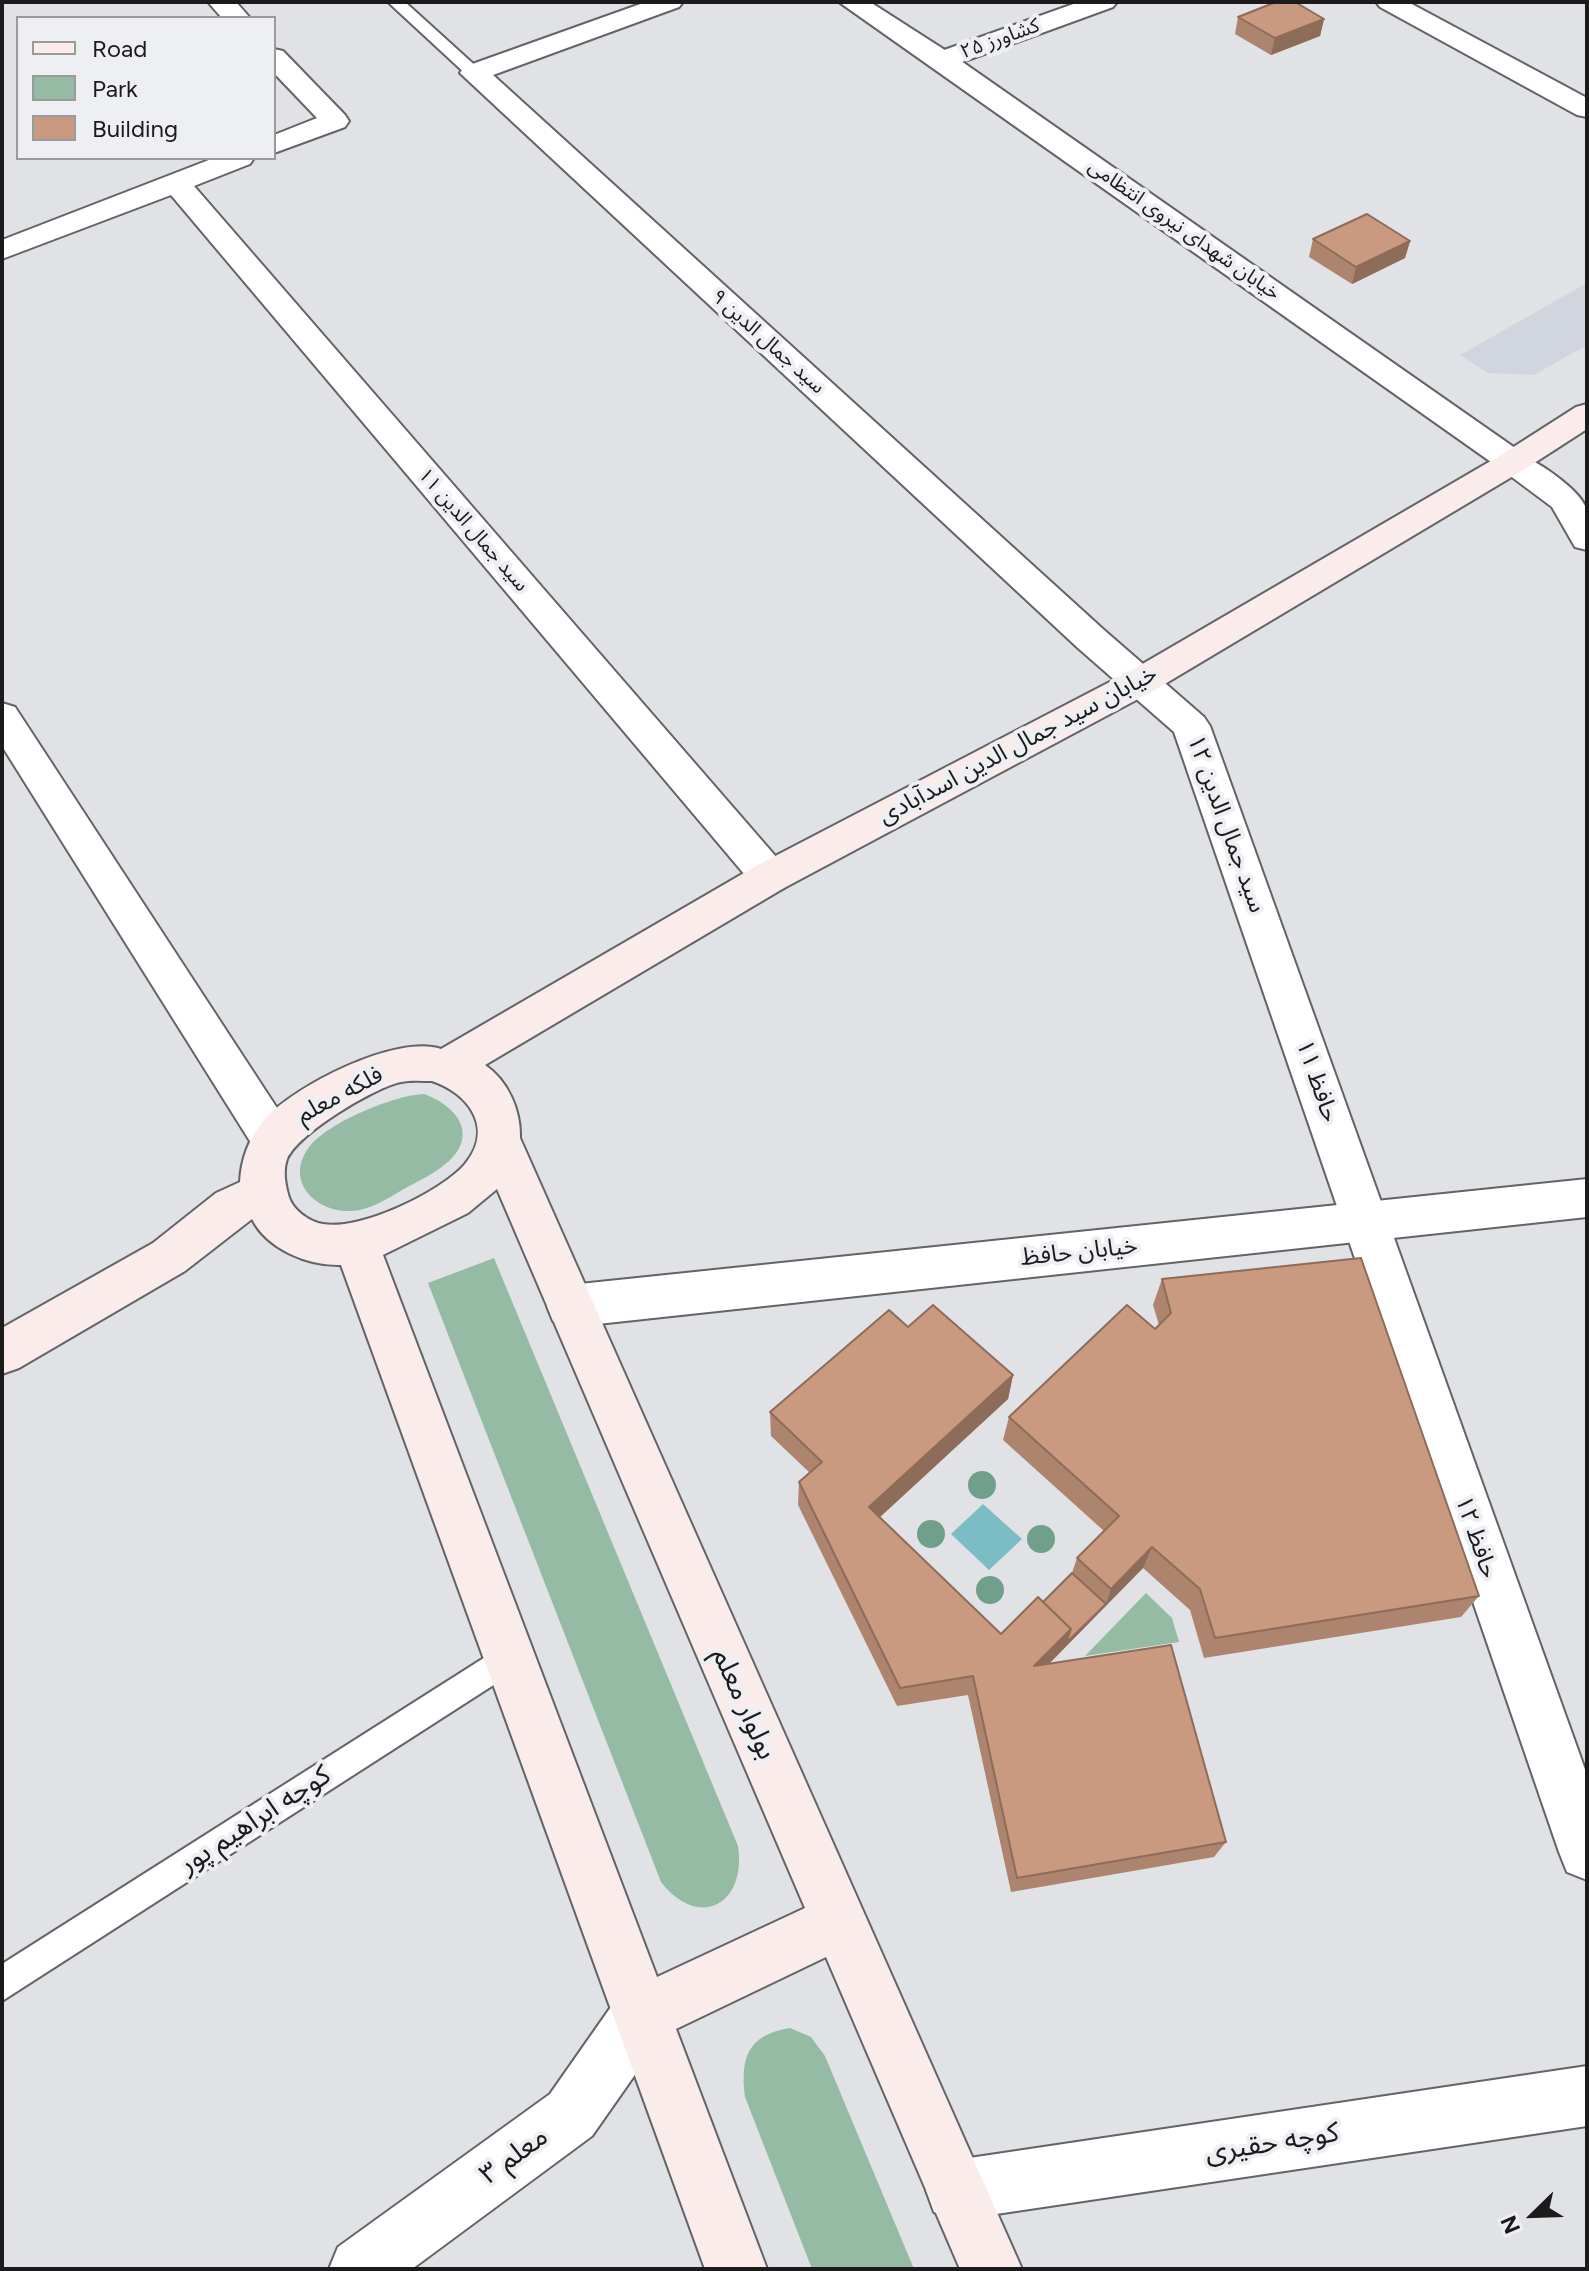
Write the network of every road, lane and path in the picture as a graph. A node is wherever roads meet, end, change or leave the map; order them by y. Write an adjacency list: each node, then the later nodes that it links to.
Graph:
1 (396, 2): 8 (lane, سید جمال الدین ۹)
2 (670, 2): 8 (street)
3 (852, 2): 7 (street, خیابان شهدای نیروی انتظامی)
4 (1104, 2): 7 (street, کشاورز ۲۵)
5 (1389, 2): 9 (street)
6 (276, 59): 10 (street)
7 (942, 60): 15 (street, خیابان شهدای نیروی انتظامی)
8 (474, 73): 17 (street, سید جمال الدین ۹)
9 (1587, 109)
10 (276, 144)
11 (235, 160): 12 (street)
12 (176, 183): 13 (street); 19 (street, سید جمال الدین ۱۱)
13 (2, 250)
14 (1587, 414): 15 (main road, خیابان سید جمال الدین اسدآبادی)
15 (1513, 462): 16 (street, خیابان شهدای نیروی انتظامی); 17 (main road, خیابان سید جمال الدین اسدآبادی)
16 (1587, 539)
17 (1140, 682): 19 (main road, خیابان سید جمال الدین اسدآبادی); 20 (street, سید جمال الدین ۱۲)
18 (2, 716): 23 (street)
19 (770, 877): 21 (main road, خیابان سید جمال الدین اسدآبادی)
20 (1267, 940): 26 (street, حافظ ۱۱)
21 (444, 1068): 22 (main road, فلکه معلم); 23 (main road, فلکه معلم)
22 (498, 1139): 27 (main road); 28 (main road, بولوار معلم)
23 (274, 1141): 24 (main road, فلکه معلم)
24 (263, 1192): 27 (main road); 29 (main road)
25 (1587, 1198): 26 (street, خیابان حافظ)
26 (1366, 1222): 28 (street, خیابان حافظ); 31 (street, حافظ ۱۲)
27 (356, 1244): 30 (main road)
28 (570, 1306): 32 (main road, بولوار معلم)
29 (2, 1353)
30 (509, 1657): 33 (lane, کوچه ابراهیم پور); 34 (main road)
31 (1587, 1852)
32 (839, 1921): 34 (main road); 36 (main road, بولوار معلم)
33 (2, 1984)
34 (641, 2015): 37 (street, معلم ۳); 38 (main road)
35 (1587, 2096): 36 (street, کوچه حقیری)
36 (956, 2190): 39 (main road, بولوار معلم)
37 (360, 2269)
38 (736, 2269)
39 (991, 2269)

